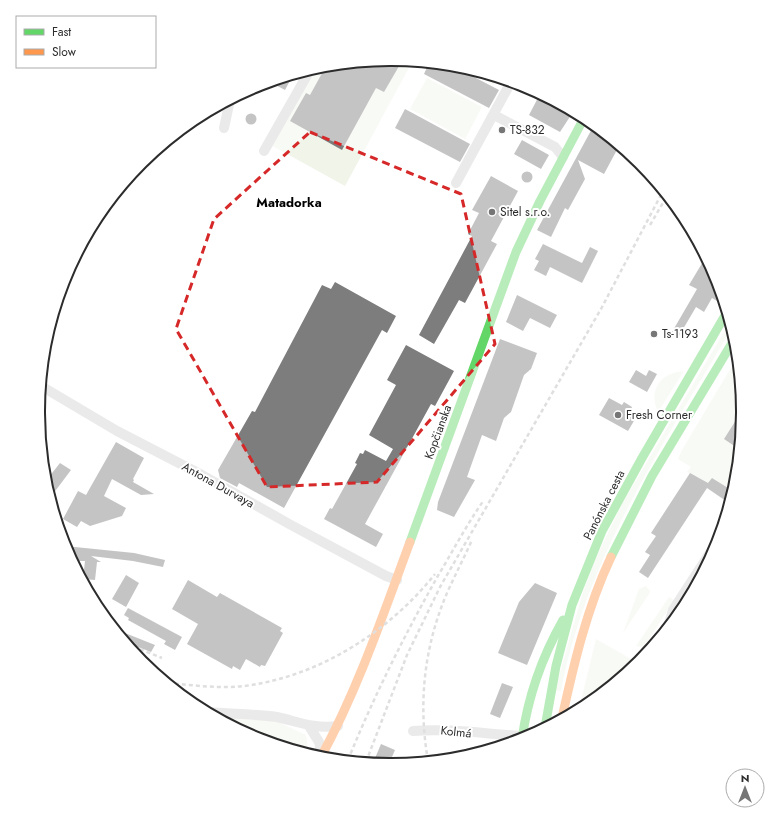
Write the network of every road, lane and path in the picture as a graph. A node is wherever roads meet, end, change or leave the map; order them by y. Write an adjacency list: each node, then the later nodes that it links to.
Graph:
1 (306, 77): 7 (street)
2 (508, 87): 4 (street)
3 (228, 107): 6 (street)
4 (494, 115): 8 (street); 9 (street)
5 (581, 124): 8 (main road, Kopčianska)
6 (224, 128)
7 (264, 151)
8 (563, 157): 13 (main road, Kopčianska)
9 (456, 183)
10 (723, 319): 15 (main road, Panónska cesta)
11 (729, 347): 17 (main road)
12 (46, 389): 13 (street, Antona Durvaya)
13 (397, 580): 21 (main road, Kopčianska)
14 (693, 580): 16 (street)
15 (572, 605): 19 (main road, Panónska cesta); 23 (main road)
16 (672, 612)
17 (564, 711)
18 (222, 713): 20 (street)
19 (547, 720)
20 (309, 726): 21 (street); 25 (street)
21 (338, 726): 26 (main road, Kopčianska)
22 (413, 731): 24 (street, Kolmá)
23 (524, 731)
24 (508, 737)
25 (320, 750)
26 (324, 751)

